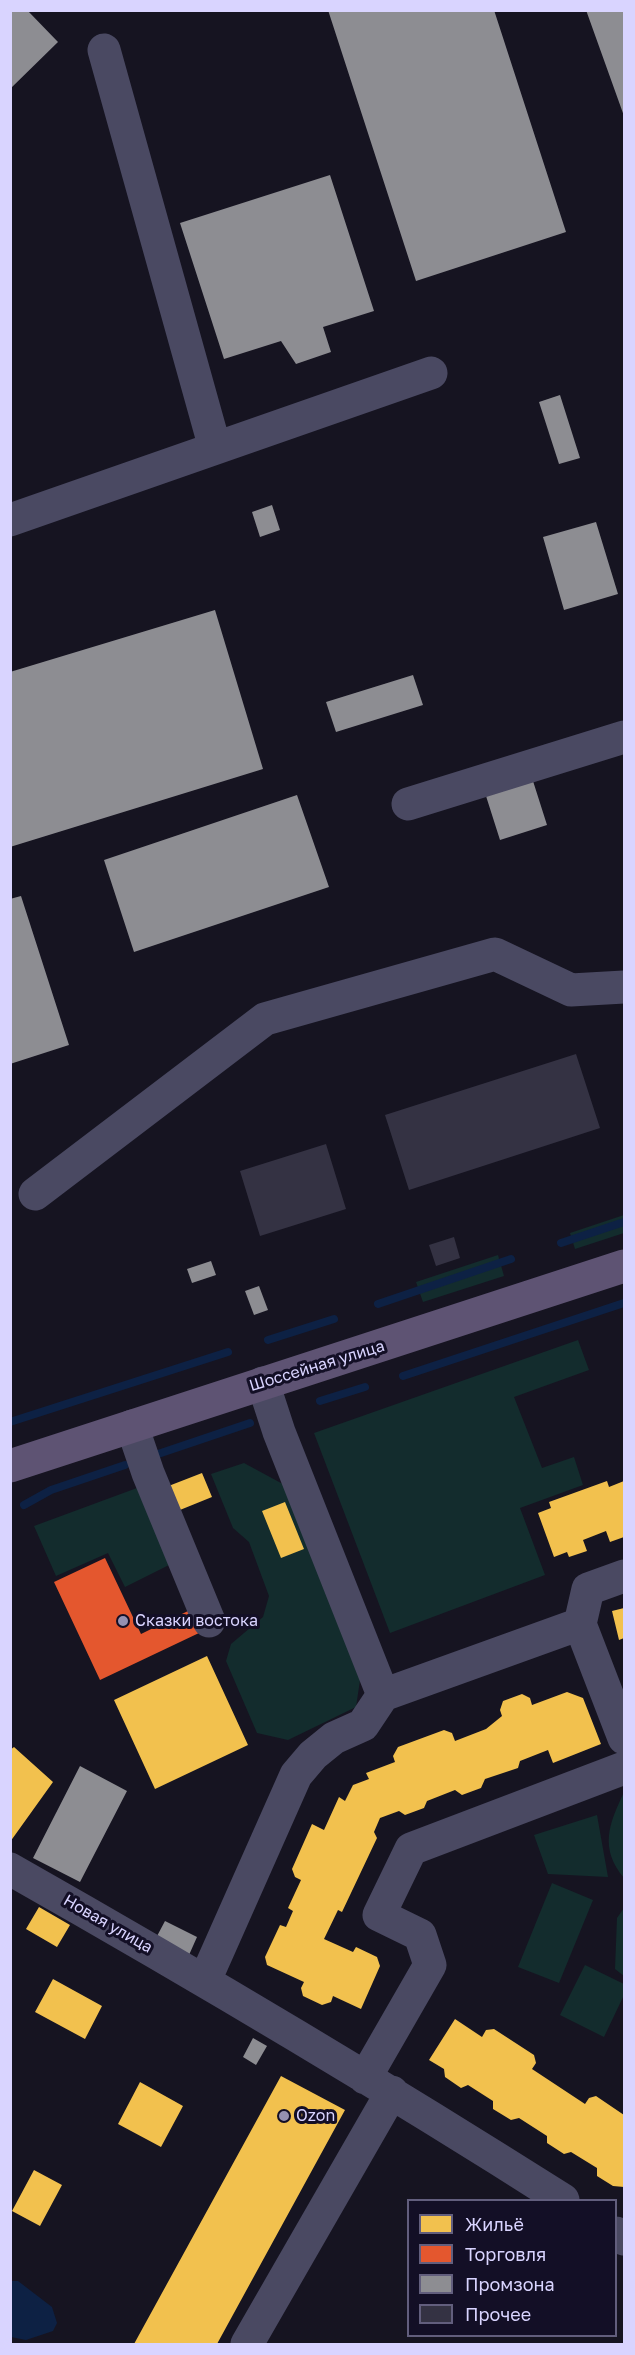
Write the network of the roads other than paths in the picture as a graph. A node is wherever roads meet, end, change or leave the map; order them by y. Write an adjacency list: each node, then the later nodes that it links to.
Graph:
1 (104, 50): 3 (street)
2 (431, 373): 3 (street)
3 (215, 448): 4 (street)
4 (10, 520)
5 (624, 737): 6 (street)
6 (408, 804)
7 (624, 987): 8 (street)
8 (35, 1194)
9 (624, 1266): 10 (main road, Шоссейная улица)
10 (263, 1383): 11 (main road, Шоссейная улица); 16 (street)
11 (132, 1426): 12 (main road, Шоссейная улица); 14 (street)
12 (10, 1466)
13 (624, 1576): 15 (street)
14 (209, 1621)
15 (580, 1624): 16 (street); 17 (street)
16 (383, 1695): 20 (street)
17 (624, 1738)
18 (624, 1768): 21 (street)
19 (10, 1869): 20 (street, Новая улица)
20 (205, 1980): 21 (street, Новая улица)
21 (379, 2085): 22 (street, Новая улица); 23 (street)
22 (561, 2199)
23 (247, 2344)

